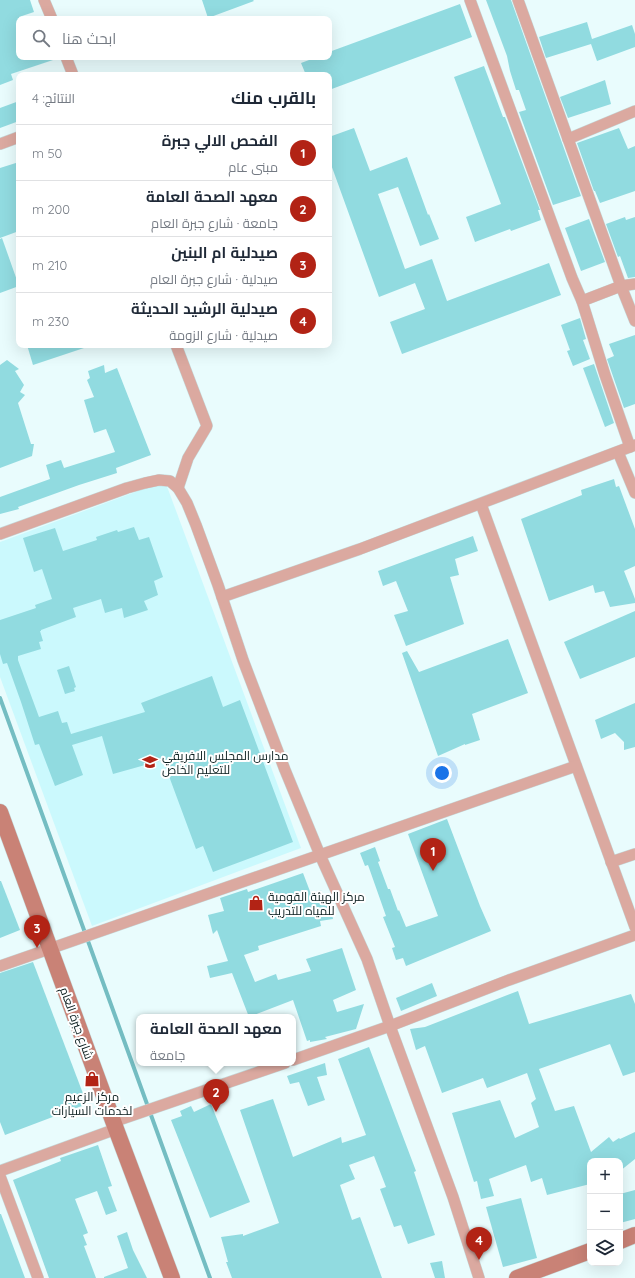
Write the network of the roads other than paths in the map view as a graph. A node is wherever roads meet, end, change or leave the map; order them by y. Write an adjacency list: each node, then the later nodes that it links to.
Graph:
1 (44, 0): 4 (street)
2 (470, 0): 13 (street)
3 (518, 0): 9 (street)
4 (51, 16)
5 (67, 60): 6 (street)
6 (72, 72)
7 (635, 111): 9 (street)
8 (16, 138): 10 (street)
9 (568, 139): 12 (street)
10 (0, 144)
11 (635, 284): 12 (street)
12 (621, 286): 13 (street); 14 (street)
13 (582, 302): 16 (street)
14 (635, 321)
15 (177, 348): 18 (street)
16 (633, 446): 17 (street)
17 (618, 452): 19 (street); 20 (street)
18 (178, 488): 21 (street); 22 (street)
19 (635, 493)
20 (481, 504): 22 (street); 23 (street)
21 (0, 534)
22 (222, 598): 26 (street)
23 (576, 766): 26 (street); 27 (street)
24 (0, 812): 30 (main road, شارع جبرة العام)
25 (635, 854): 27 (street)
26 (320, 855): 30 (street); 32 (street)
27 (611, 862): 28 (street)
28 (635, 927)
29 (635, 935): 32 (street)
30 (50, 949): 31 (street); 35 (main road, شارع جبرة العام)
31 (0, 966)
32 (390, 1026): 33 (street); 43 (street)
33 (296, 1059)
34 (276, 1066): 35 (street)
35 (114, 1125): 36 (street); 42 (main road, شارع جبرة العام)
36 (0, 1171)
37 (0, 1176): 41 (street)
38 (635, 1235): 39 (main road)
39 (623, 1240)
40 (587, 1252): 44 (main road)
41 (38, 1278)
42 (172, 1278)
43 (479, 1278)
44 (517, 1278)

